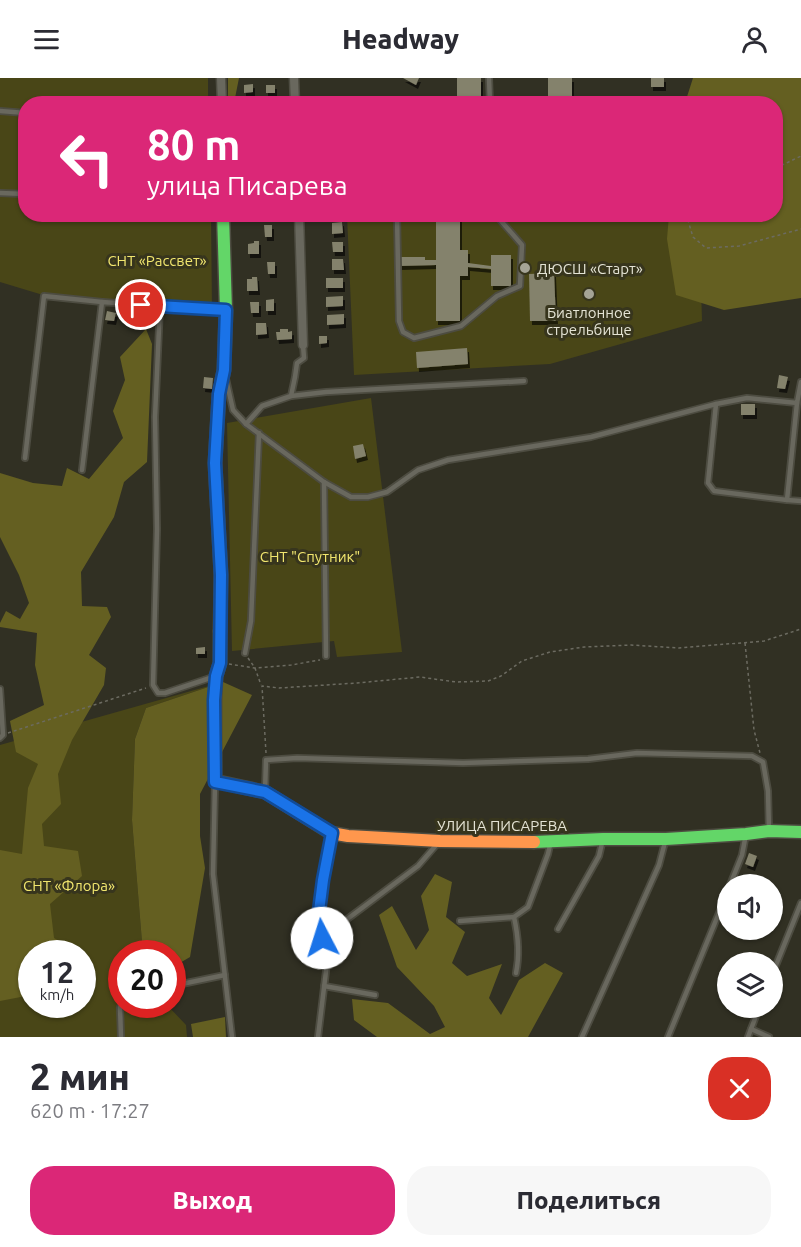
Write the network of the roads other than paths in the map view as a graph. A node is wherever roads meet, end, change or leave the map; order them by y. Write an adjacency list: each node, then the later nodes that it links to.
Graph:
1 (221, 78): 4 (street)
2 (294, 78): 5 (street)
3 (489, 78): 6 (lane)
4 (222, 96)
5 (295, 96)
6 (490, 96)
7 (0, 111): 8 (lane)
8 (18, 112)
9 (0, 193): 10 (lane)
10 (18, 194)
11 (223, 222): 17 (street)
12 (299, 222): 18 (street)
13 (398, 222): 14 (lane)
14 (502, 222)
15 (102, 302): 16 (lane); 27 (lane); 28 (lane)
16 (160, 306): 17 (lane); 34 (lane)
17 (226, 310): 19 (street)
18 (303, 345): 22 (lane)
19 (224, 370): 25 (lane); 34 (street)
20 (524, 381): 22 (lane)
21 (801, 382): 24 (lane)
22 (291, 396): 25 (lane)
23 (716, 404): 24 (lane); 29 (lane); 30 (lane)
24 (797, 404): 30 (lane)
25 (246, 424): 26 (lane)
26 (259, 433): 29 (lane); 32 (lane)
27 (25, 458)
28 (82, 470)
29 (324, 482): 33 (lane)
30 (787, 500): 31 (lane)
31 (801, 501)
32 (245, 653)
33 (326, 656)
34 (216, 676): 37 (street)
35 (0, 689): 36 (lane)
36 (2, 737)
37 (215, 782): 38 (street, УЛИЦА ПИСАРЕВА); 56 (lane)
38 (265, 792): 39 (lane); 41 (street, УЛИЦА ПИСАРЕВА)
39 (769, 831): 40 (street, УЛИЦА ПИСАРЕВА); 42 (street, УЛИЦА ПИСАРЕВА)
40 (801, 832)
41 (332, 833): 45 (street, УЛИЦА ПИСАРЕВА); 53 (lane)
42 (746, 834): 44 (street, УЛИЦА ПИСАРЕВА); 47 (lane)
43 (603, 839): 44 (street, УЛИЦА ПИСАРЕВА); 46 (street, УЛИЦА ПИСАРЕВА); 52 (lane)
44 (666, 839): 66 (lane)
45 (440, 841): 46 (street, УЛИЦА ПИСАРЕВА); 53 (lane)
46 (550, 842): 49 (lane)
47 (734, 874)
48 (801, 903): 54 (lane)
49 (514, 916): 51 (lane); 55 (lane)
50 (717, 918): 67 (lane)
51 (460, 921)
52 (558, 929)
53 (322, 938): 58 (lane)
54 (781, 952)
55 (516, 973)
56 (225, 975): 57 (lane); 64 (lane)
57 (186, 983)
58 (324, 986): 59 (lane); 65 (lane)
59 (375, 995)
60 (120, 1018): 63 (lane)
61 (755, 1018): 62 (lane)
62 (751, 1029): 68 (lane); 69 (lane)
63 (121, 1037)
64 (232, 1037)
65 (318, 1037)
66 (582, 1037)
67 (668, 1037)
68 (748, 1037)
69 (769, 1037)

